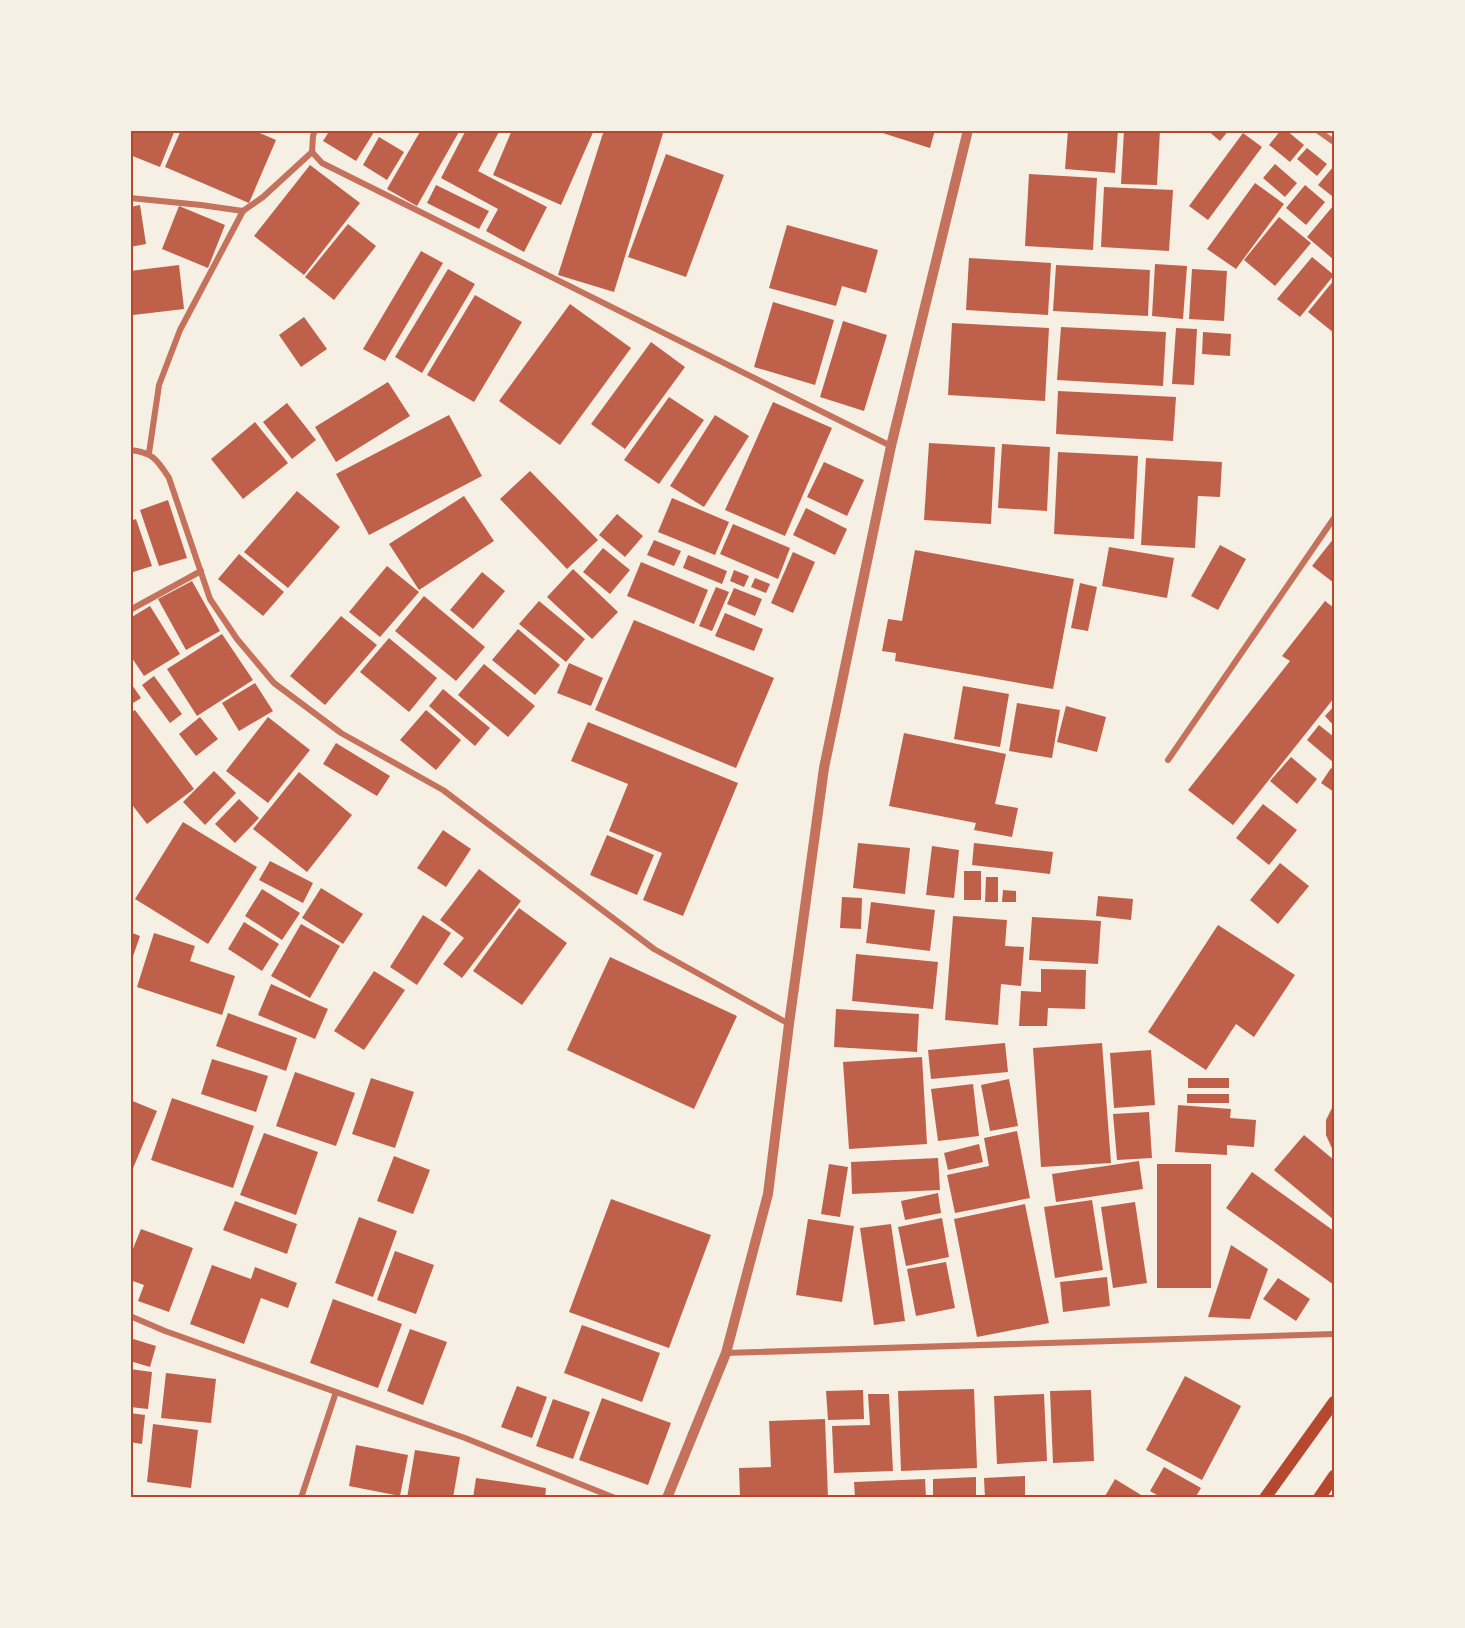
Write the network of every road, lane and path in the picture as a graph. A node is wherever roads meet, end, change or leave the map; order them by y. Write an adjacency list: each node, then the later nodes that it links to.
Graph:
1 (315, 130): 5 (street)
2 (968, 130): 8 (street)
3 (1317, 130): 4 (street)
4 (1335, 142)
5 (312, 152): 7 (street); 8 (street)
6 (130, 198): 7 (street)
7 (243, 212): 10 (street)
8 (891, 446): 15 (street)
9 (130, 450): 10 (street)
10 (149, 453): 12 (street)
11 (1335, 518): 14 (street)
12 (201, 571): 13 (street); 15 (street)
13 (130, 610)
14 (1168, 760)
15 (789, 1024): 18 (street)
16 (130, 1316): 19 (street)
17 (1335, 1334): 18 (street)
18 (726, 1353): 24 (street)
19 (336, 1392): 22 (street); 23 (street)
20 (1335, 1402): 25 (main road)
21 (1335, 1476): 26 (main road)
22 (301, 1497)
23 (615, 1497)
24 (667, 1497)
25 (1265, 1497)
26 (1319, 1497)

